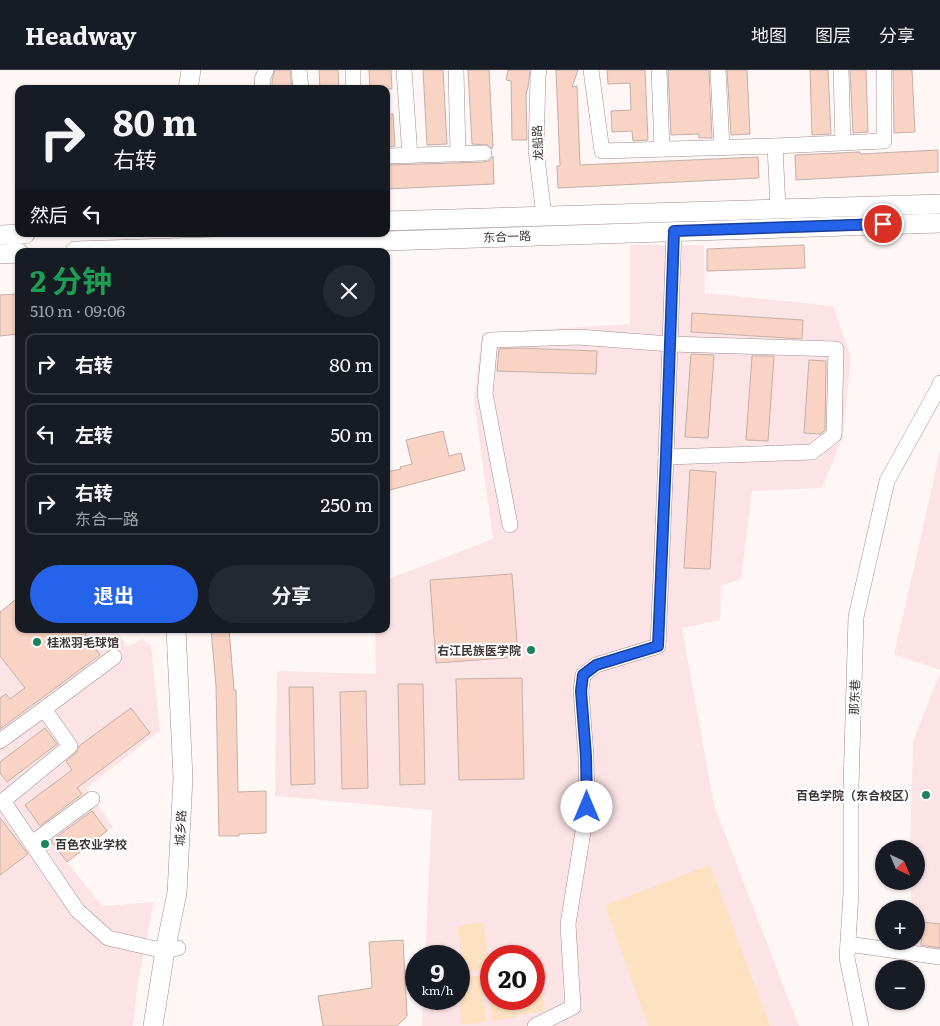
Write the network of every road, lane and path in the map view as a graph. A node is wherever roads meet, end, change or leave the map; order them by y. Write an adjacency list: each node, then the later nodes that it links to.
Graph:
1 (182, 70): 14 (main road)
2 (191, 70): 15 (main road)
3 (266, 70): 16 (street)
4 (299, 70): 17 (street)
5 (353, 70): 18 (street)
6 (404, 70): 26 (street)
7 (456, 70): 24 (street)
8 (539, 70): 29 (street, 龙船路)
9 (592, 70): 22 (street)
10 (659, 70): 22 (street)
11 (718, 70): 21 (street)
12 (841, 70): 19 (street)
13 (884, 70): 19 (street)
14 (180, 85)
15 (189, 85)
16 (263, 85)
17 (301, 85)
18 (353, 85)
19 (843, 143): 20 (street)
20 (775, 146): 21 (street); 28 (street)
21 (722, 148): 22 (street)
22 (662, 149)
23 (484, 153): 24 (street)
24 (458, 154): 26 (street)
25 (390, 156): 26 (street)
26 (410, 156)
27 (940, 204): 28 (main road, 东合一路)
28 (778, 209): 29 (main road, 东合一路)
29 (544, 216): 30 (main road, 东合一路)
30 (390, 221)
31 (940, 223): 32 (main road, 东合一路)
32 (674, 231): 35 (main road, 东合一路); 39 (street)
33 (15, 234): 34 (main road)
34 (0, 235)
35 (168, 244): 36 (main road, 东合一路)
36 (114, 248)
37 (15, 253): 38 (main road)
38 (0, 254)
39 (670, 344): 41 (street); 41 (street); 42 (street)
40 (940, 383): 50 (street, 那东巷)
41 (666, 457): 55 (street)
42 (510, 525)
43 (176, 633): 51 (main road, 城乡路)
44 (188, 633): 51 (main road, 城乡路)
45 (114, 657): 46 (street)
46 (44, 709): 47 (street); 49 (street)
47 (0, 741)
48 (92, 799): 49 (street)
49 (32, 843): 51 (street)
50 (848, 944): 52 (street); 56 (street, 那东巷)
51 (171, 950): 53 (main road, 城乡路); 54 (main road, 城乡路)
52 (940, 957)
53 (154, 1026)
54 (166, 1026)
55 (535, 1026)
56 (861, 1026)

